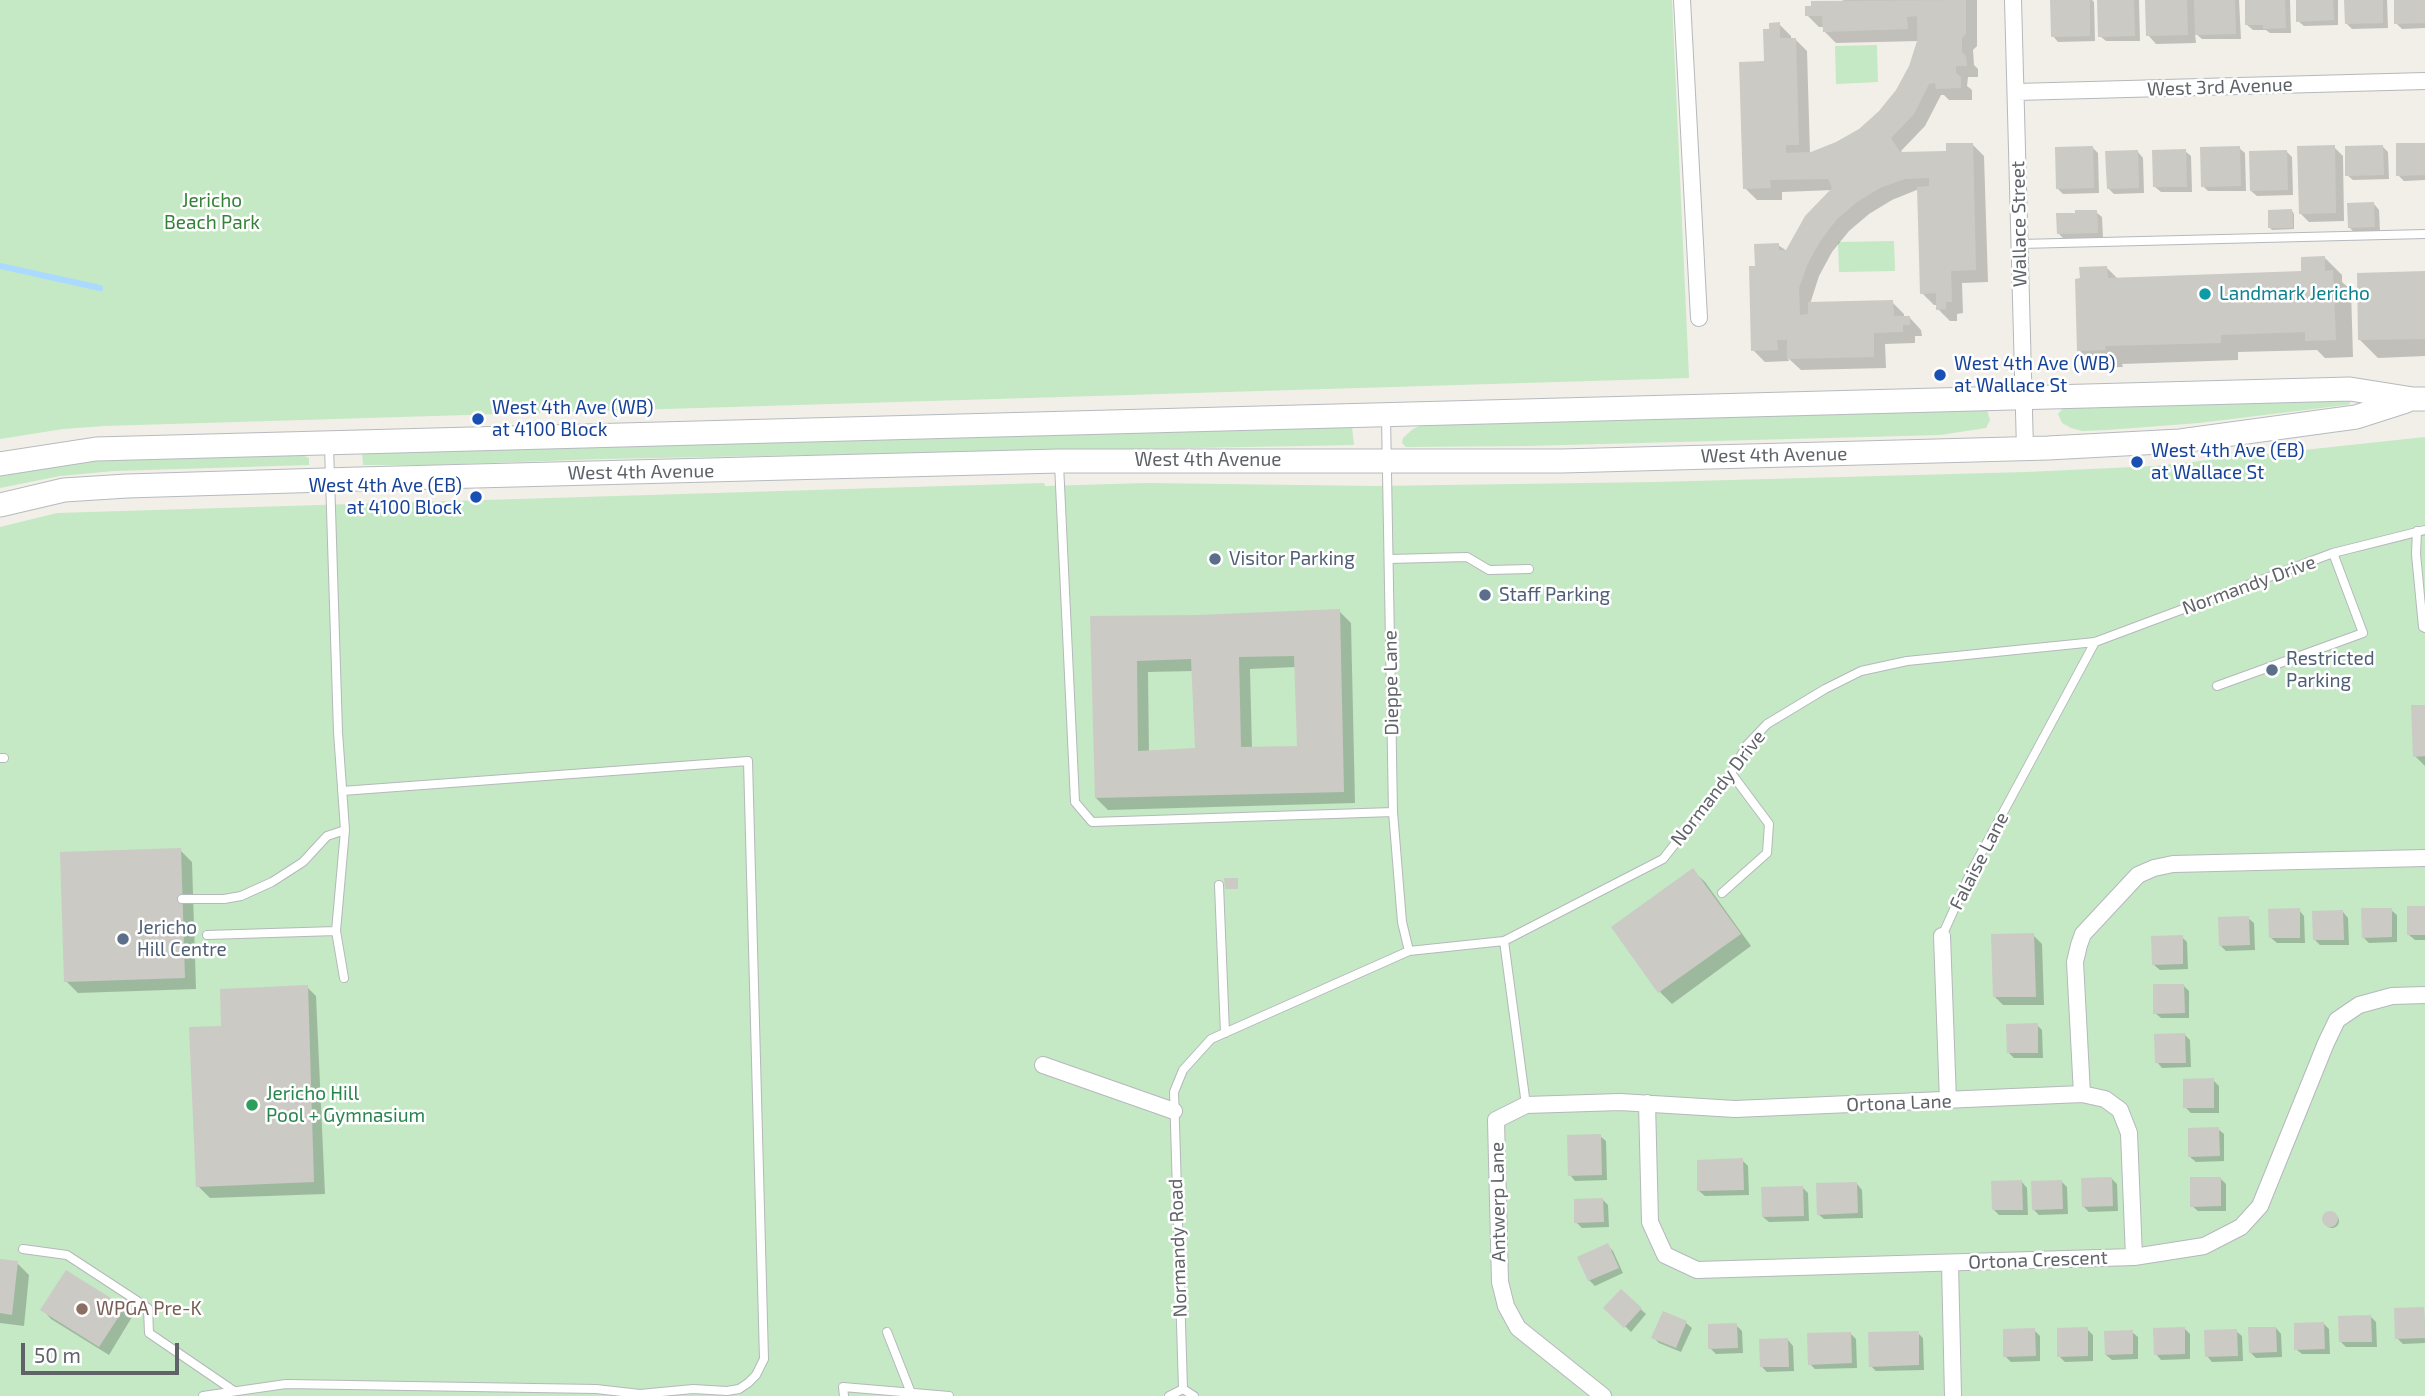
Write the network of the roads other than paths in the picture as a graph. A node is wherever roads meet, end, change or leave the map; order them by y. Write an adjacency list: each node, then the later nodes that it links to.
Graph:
1 (1682, 0): 7 (street)
2 (2013, 0): 4 (street, Wallace Street)
3 (2425, 81): 4 (street, West 3rd Avenue)
4 (2015, 92): 6 (street, Wallace Street)
5 (2425, 234): 6 (lane)
6 (2020, 244): 8 (street, Wallace Street)
7 (1699, 318)
8 (2024, 398): 9 (main road, West 4th Avenue); 10 (main road, West 4th Avenue); 12 (street, Wallace Street)
9 (2419, 399): 12 (main road, West 4th Avenue)
10 (1386, 415): 11 (main road, West 4th Avenue); 14 (lane, Dieppe Lane)
11 (329, 443): 15 (main road, West 4th Avenue); 16 (lane)
12 (2025, 449): 14 (main road, West 4th Avenue)
13 (1059, 461): 14 (main road, West 4th Avenue); 16 (main road, West 4th Avenue); 27 (lane)
14 (1387, 462): 20 (lane, Dieppe Lane)
15 (0, 464)
16 (329, 480): 17 (main road, West 4th Avenue); 26 (lane)
17 (0, 505)
18 (2421, 531): 19 (lane, Normandy Drive); 22 (lane)
19 (2333, 553): 23 (lane, Normandy Drive); 24 (lane)
20 (1389, 559): 21 (lane); 27 (lane, Dieppe Lane)
21 (1528, 569)
22 (2425, 628)
23 (2095, 642): 25 (lane, Normandy Drive); 35 (lane, Falaise Lane)
24 (2217, 686)
25 (1731, 773): 31 (lane); 36 (lane, Normandy Drive)
26 (342, 791): 28 (lane); 56 (lane)
27 (1394, 812): 37 (lane, Dieppe Lane)
28 (345, 830): 32 (lane); 33 (lane)
29 (2425, 858): 43 (street)
30 (1219, 885): 40 (lane)
31 (1722, 893)
32 (182, 900)
33 (336, 931): 34 (lane); 38 (lane)
34 (207, 935)
35 (1942, 936): 44 (street, Falaise Lane)
36 (1504, 941): 37 (lane, Normandy Drive); 46 (lane)
37 (1409, 951): 40 (lane, Normandy Drive)
38 (344, 978)
39 (2425, 995): 49 (street, Ortona Crescent)
40 (1225, 1034): 42 (lane, Normandy Drive)
41 (1042, 1065): 47 (street)
42 (1174, 1092): 47 (lane, Normandy Road)
43 (2082, 1094): 44 (street, Ortona Lane); 49 (street, Ortona Lane)
44 (1948, 1101): 45 (street, Ortona Lane)
45 (1647, 1103): 46 (street, Ortona Lane); 50 (street, Ortona Crescent)
46 (1526, 1105): 61 (street, Antwerp Lane)
47 (1174, 1111): 52 (lane, Normandy Road)
48 (23, 1249): 53 (lane)
49 (2134, 1257): 50 (street, Ortona Crescent)
50 (1950, 1263): 62 (street)
51 (887, 1332): 55 (lane)
52 (1182, 1389): 59 (lane); 60 (lane)
53 (234, 1391): 56 (lane); 57 (lane)
54 (844, 1391): 55 (lane)
55 (911, 1393): 58 (lane)
56 (640, 1395)
57 (203, 1396)
58 (948, 1396)
59 (1169, 1396)
60 (1194, 1396)
61 (1603, 1396)
62 (1954, 1396)

